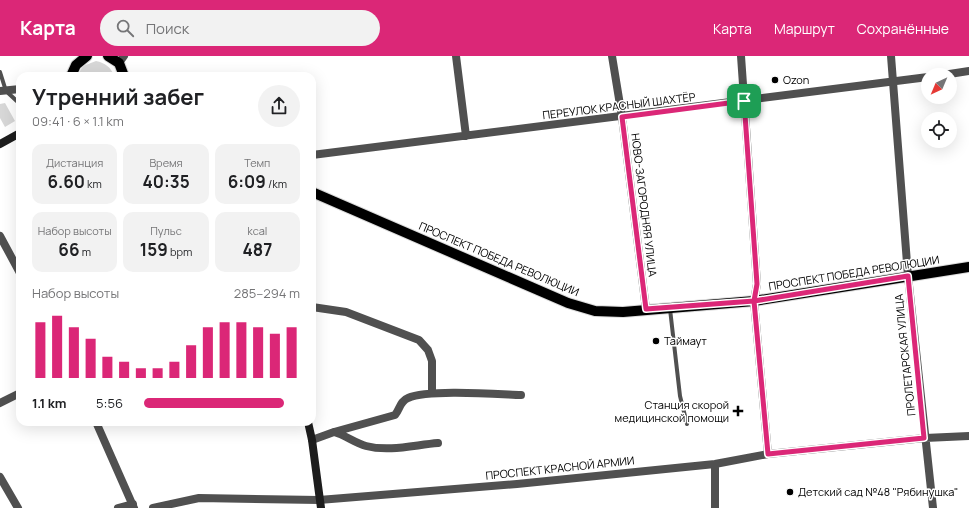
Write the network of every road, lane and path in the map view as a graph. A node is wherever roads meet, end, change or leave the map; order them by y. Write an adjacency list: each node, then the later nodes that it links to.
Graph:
1 (87, 56): 10 (main road)
2 (108, 56): 7 (main road)
3 (456, 56): 21 (street)
4 (612, 56): 19 (street, НОВО-ЗАГОРОДНЯЯ УЛИЦА)
5 (741, 56): 18 (street)
6 (891, 56): 14 (street, ПРОЛЕТАРСКАЯ УЛИЦА)
7 (120, 58): 11 (main road)
8 (969, 71): 12 (street)
9 (0, 72): 16 (lane)
10 (73, 72)
11 (123, 72)
12 (957, 73)
13 (921, 78): 14 (street, ПЕРЕУЛОК КРАСНЫЙ ШАХТЁР)
14 (892, 83): 18 (street, ПЕРЕУЛОК КРАСНЫЙ ШАХТЁР); 28 (street, ПРОЛЕТАРСКАЯ УЛИЦА)
15 (16, 89): 16 (street)
16 (3, 91): 17 (lane)
17 (16, 101)
18 (744, 101): 19 (street, ПЕРЕУЛОК КРАСНЫЙ ШАХТЁР); 29 (street)
19 (622, 117): 21 (street, ПЕРЕУЛОК КРАСНЫЙ ШАХТЁР); 32 (street, НОВО-ЗАГОРОДНЯЯ УЛИЦА)
20 (16, 134): 22 (main road)
21 (466, 136): 23 (street, ПЕРЕУЛОК КРАСНЫЙ ШАХТЁР)
22 (0, 144)
23 (316, 155)
24 (316, 194): 32 (main road, ПРОСПЕКТ ПОБЕДА РЕВОЛЮЦИИ)
25 (0, 236): 26 (street)
26 (16, 265)
27 (969, 267): 28 (main road, ПРОСПЕКТ ПОБЕДА РЕВОЛЮЦИИ)
28 (908, 276): 29 (main road, ПРОСПЕКТ ПОБЕДА РЕВОЛЮЦИИ); 42 (street, ПРОЛЕТАРСКАЯ УЛИЦА)
29 (754, 301): 30 (main road, ПРОСПЕКТ ПОБЕДА РЕВОЛЮЦИИ); 45 (street)
30 (670, 307): 32 (main road, ПРОСПЕКТ ПОБЕДА РЕВОЛЮЦИИ); 37 (lane)
31 (316, 308): 33 (street)
32 (646, 309)
33 (432, 393): 35 (street); 40 (street)
34 (16, 395): 36 (street)
35 (521, 395)
36 (0, 403)
37 (688, 424)
38 (98, 426): 49 (street)
39 (309, 426): 43 (main road)
40 (334, 432): 43 (street); 44 (street)
41 (969, 436): 42 (street, ПРОСПЕКТ КРАСНОЙ АРМИИ)
42 (924, 438): 45 (street, ПРОСПЕКТ КРАСНОЙ АРМИИ); 54 (street, ПРОЛЕТАРСКАЯ УЛИЦА)
43 (312, 440): 48 (main road)
44 (438, 443)
45 (768, 454): 46 (street, ПРОСПЕКТ КРАСНОЙ АРМИИ)
46 (715, 464): 48 (street, ПРОСПЕКТ КРАСНОЙ АРМИИ); 53 (street)
47 (0, 477): 50 (street)
48 (320, 504): 52 (street, ПРОСПЕКТ КРАСНОЙ АРМИИ)
49 (134, 506): 51 (street)
50 (18, 508)
51 (118, 508)
52 (153, 508)
53 (715, 508)
54 (933, 508)

